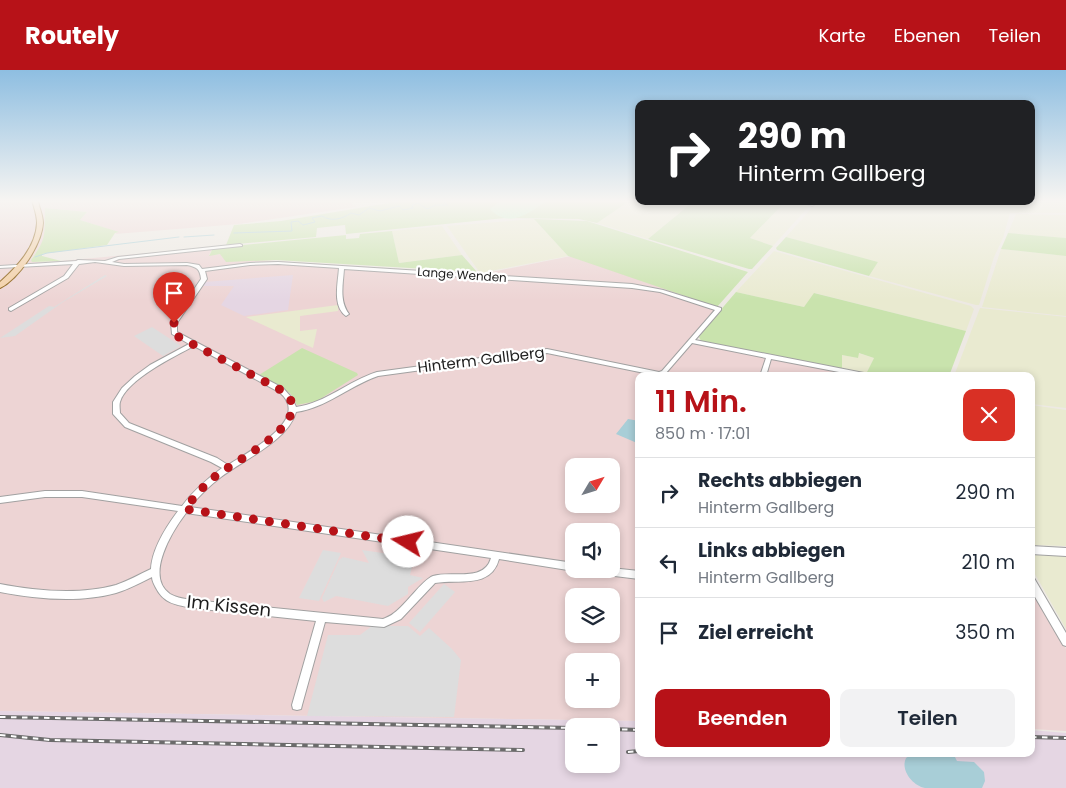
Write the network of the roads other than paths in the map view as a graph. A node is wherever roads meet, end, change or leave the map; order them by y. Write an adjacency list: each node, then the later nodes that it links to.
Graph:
1 (38, 234): 5 (main road)
2 (240, 245): 4 (street)
3 (78, 261): 4 (street); 5 (street); 10 (street)
4 (106, 262): 8 (street)
5 (20, 266): 6 (street); 9 (main road)
6 (0, 267)
7 (342, 267): 8 (street, Lange Wenden); 11 (street); 12 (street, Lange Wenden)
8 (202, 270): 13 (street)
9 (0, 286)
10 (11, 309)
11 (346, 314)
12 (691, 341): 14 (street); 16 (street, Hinterm Gallberg)
13 (193, 344): 19 (street); 20 (street)
14 (769, 357): 17 (street); 18 (street)
15 (649, 372): 19 (street, Hinterm Gallberg)
16 (664, 372)
17 (764, 372)
18 (848, 372)
19 (293, 410): 20 (street)
20 (227, 468): 22 (street)
21 (0, 500): 22 (street)
22 (185, 509): 25 (street); 27 (street)
23 (1035, 550): 24 (street)
24 (1066, 552)
25 (496, 556): 26 (street); 32 (street, Im Kissen)
26 (565, 566)
27 (154, 572): 30 (street); 32 (street, Im Kissen)
28 (620, 573): 29 (street)
29 (635, 575)
30 (0, 588)
31 (1035, 589): 33 (street)
32 (322, 617): 34 (street)
33 (1066, 642)
34 (297, 705)

